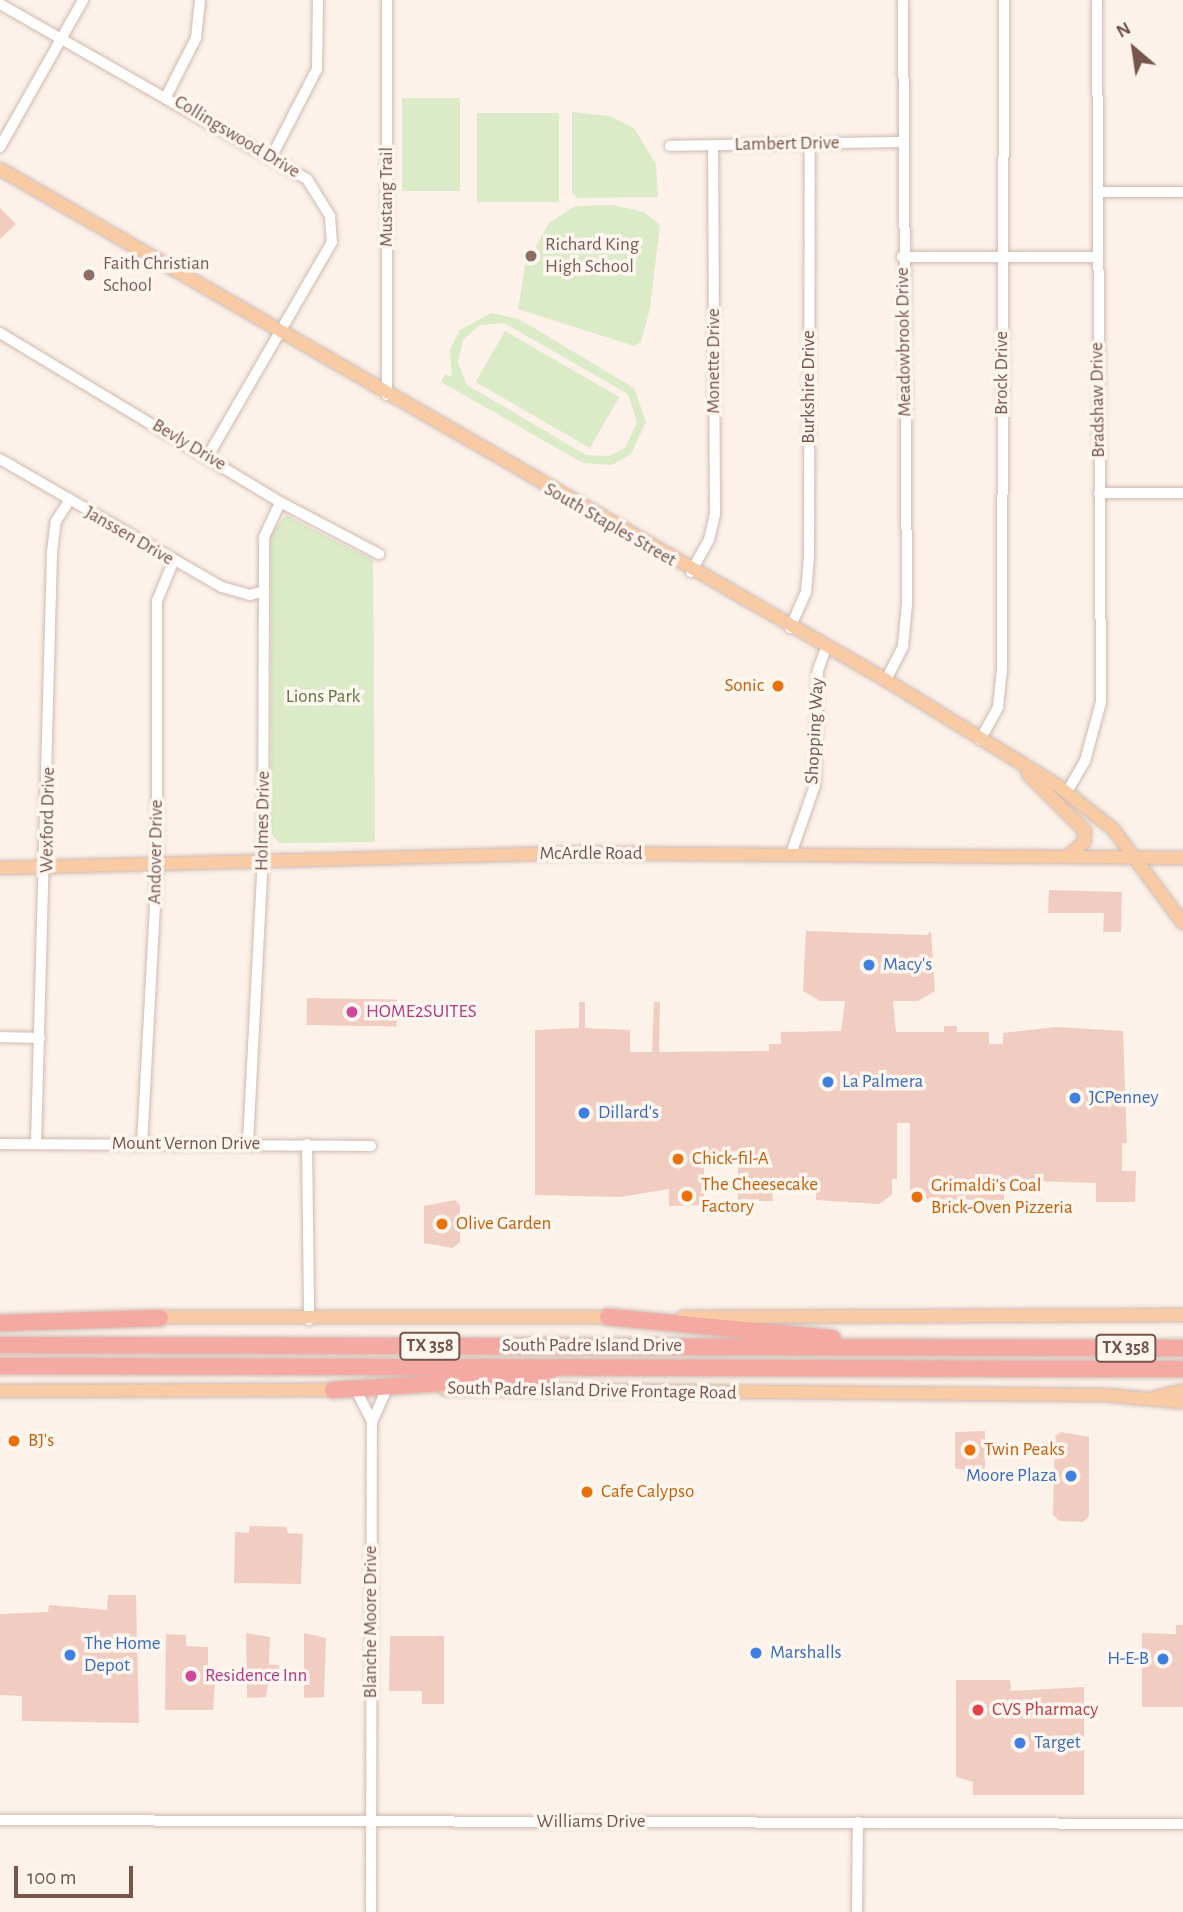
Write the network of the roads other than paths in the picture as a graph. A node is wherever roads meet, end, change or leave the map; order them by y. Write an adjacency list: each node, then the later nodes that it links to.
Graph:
1 (83, 0): 9 (street)
2 (200, 0): 10 (street)
3 (318, 0): 16 (street)
4 (387, 0): 25 (street, Mustang Trail)
5 (903, 0): 11 (street, Meadowbrook Drive)
6 (1004, 0): 20 (street, Brock Drive)
7 (1097, 0): 18 (street, Bradshaw Drive)
8 (0, 4): 9 (street, Collingswood Drive)
9 (62, 42): 10 (street, Collingswood Drive); 15 (street)
10 (167, 95): 16 (street, Collingswood Drive)
11 (904, 142): 12 (street, Lambert Drive); 21 (street, Meadowbrook Drive)
12 (810, 143): 14 (street, Lambert Drive); 36 (street, Burkshire Drive)
13 (670, 146): 14 (street, Lambert Drive)
14 (713, 146): 34 (street, Monette Drive)
15 (0, 147)
16 (271, 158): 23 (street, Collingswood Drive)
17 (0, 169): 23 (main road, South Staples Street)
18 (1100, 192): 19 (street); 22 (street, Bradshaw Drive)
19 (1183, 192)
20 (1002, 256): 21 (street); 22 (street); 39 (street, Brock Drive)
21 (902, 257): 38 (street, Meadowbrook Drive)
22 (1097, 257): 28 (street, Bradshaw Drive)
23 (281, 331): 25 (main road, South Staples Street); 26 (street, Collingswood Drive)
24 (0, 333): 26 (street, Bevly Drive)
25 (387, 395): 34 (main road, South Staples Street)
26 (208, 456): 31 (street, Bevly Drive)
27 (0, 459): 30 (street, Janssen Drive)
28 (1099, 493): 29 (street); 41 (street, Bradshaw Drive)
29 (1183, 493)
30 (69, 501): 33 (street, Janssen Drive); 48 (street, Wexford Drive)
31 (280, 502): 32 (street, Bevly Drive); 35 (street, Holmes Drive)
32 (379, 554)
33 (173, 562): 35 (street, Janssen Drive); 47 (street, Andover Drive)
34 (691, 572): 36 (main road, South Staples Street)
35 (264, 591): 46 (street, Holmes Drive)
36 (790, 628): 37 (main road, South Staples Street)
37 (826, 648): 38 (main road, South Staples Street); 42 (street, Shopping Way)
38 (886, 680): 39 (main road, South Staples Street)
39 (980, 740): 40 (main road, South Staples Street)
40 (1012, 760): 41 (main road, South Staples Street); 44 (main road)
41 (1067, 792): 43 (main road, South Staples Street)
42 (791, 854): 44 (main road, McArdle Road); 46 (main road, McArdle Road)
43 (1136, 857): 44 (main road, McArdle Road); 45 (main road, McArdle Road); 50 (main road, South Staples Street)
44 (1068, 858)
45 (1183, 858)
46 (263, 860): 47 (main road, McArdle Road); 54 (street, Holmes Drive)
47 (157, 865): 48 (main road, McArdle Road); 57 (street, Andover Drive)
48 (47, 867): 49 (main road, McArdle Road); 52 (street, Wexford Drive)
49 (0, 868)
50 (1183, 923)
51 (0, 1037): 52 (street)
52 (40, 1038): 53 (street, Wexford Drive)
53 (36, 1143): 55 (street, Mount Vernon Drive); 57 (street, Mount Vernon Drive)
54 (248, 1143): 56 (street, Mount Vernon Drive); 57 (street, Mount Vernon Drive)
55 (0, 1144)
56 (307, 1144): 58 (street, Mount Vernon Drive); 63 (street)
57 (142, 1145)
58 (371, 1146)
59 (0, 1315): 62 (main road)
60 (1183, 1315): 61 (main road)
61 (608, 1317): 63 (main road); 66 (highway)
62 (160, 1318): 63 (main road); 64 (highway)
63 (309, 1320)
64 (0, 1323)
65 (0, 1345): 66 (highway, South Padre Island Drive / TX 358)
66 (861, 1347): 67 (highway, South Padre Island Drive / TX 358)
67 (1183, 1348)
68 (0, 1366): 69 (highway, South Padre Island Drive / TX 358)
69 (643, 1366): 70 (highway, South Padre Island Drive / TX 358); 72 (highway)
70 (1183, 1369)
71 (387, 1388): 73 (main road, South Padre Island Drive Frontage Road); 76 (main road, South Padre Island Drive Frontage Road); 78 (street, Blanche Moore Drive)
72 (333, 1390): 73 (main road, South Padre Island Drive Frontage Road); 74 (main road, South Padre Island Drive Frontage Road)
73 (356, 1390): 78 (street, Blanche Moore Drive)
74 (0, 1391)
75 (1183, 1391): 76 (main road)
76 (1153, 1399): 77 (main road, South Padre Island Drive Frontage Road)
77 (1183, 1402)
78 (372, 1422): 80 (street, Blanche Moore Drive)
79 (0, 1820): 80 (street, Williams Drive)
80 (371, 1821): 81 (street, Williams Drive); 83 (street, Blanche Moore Drive)
81 (858, 1822): 82 (street, Williams Drive); 84 (street)
82 (1183, 1824)
83 (371, 1912)
84 (857, 1912)

